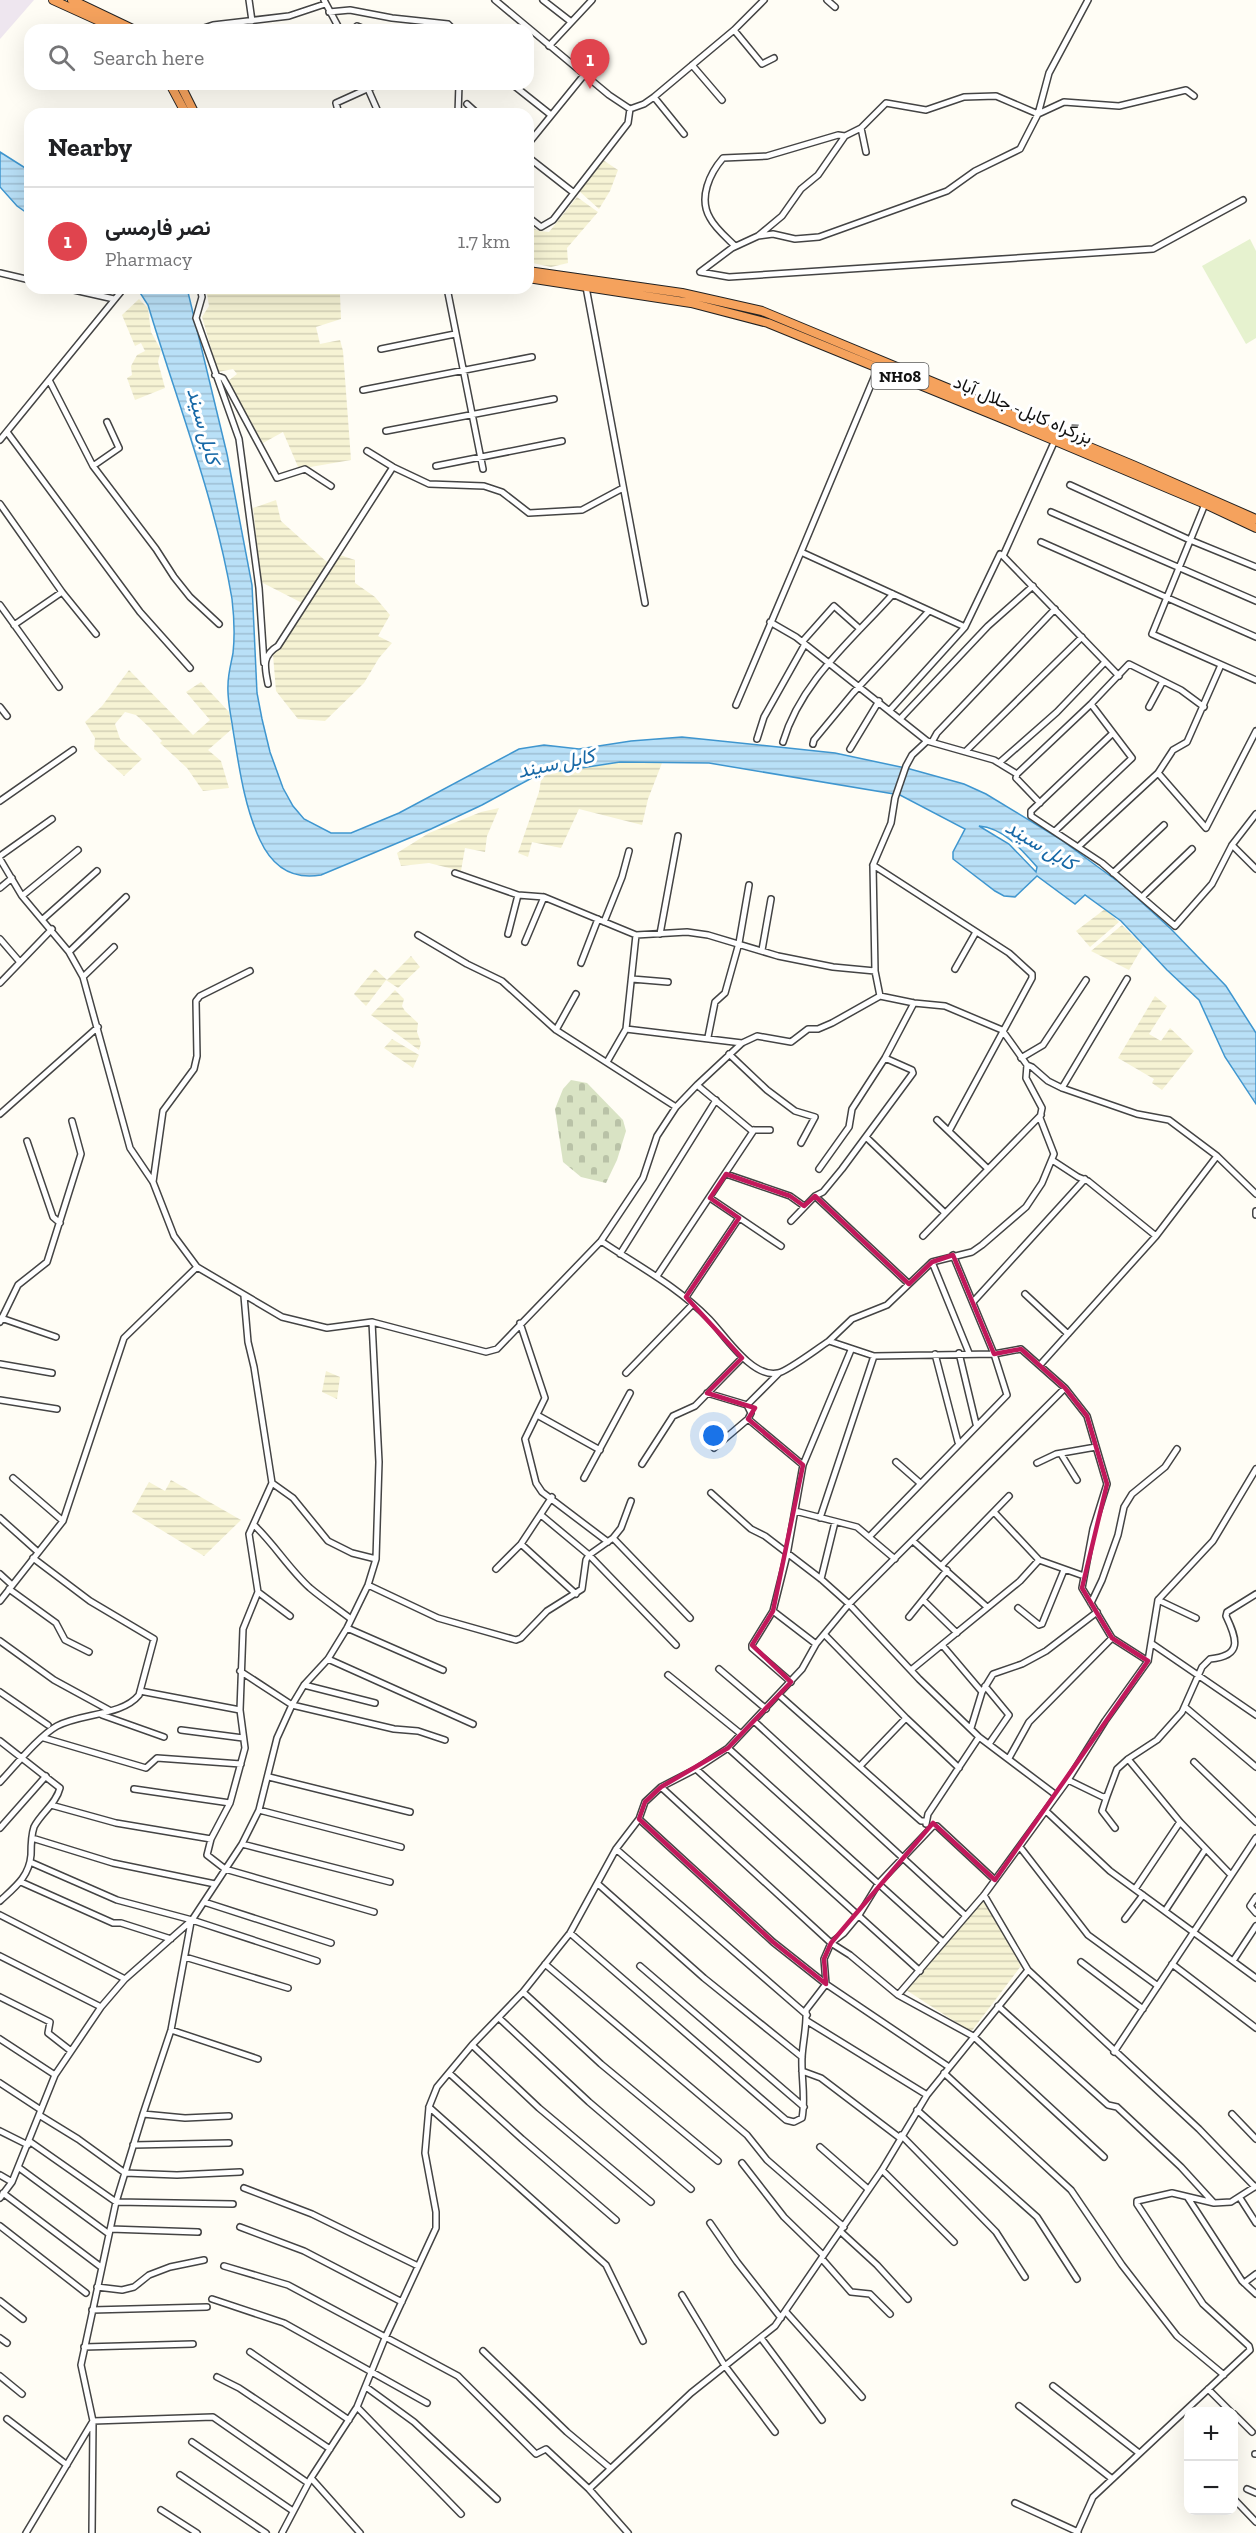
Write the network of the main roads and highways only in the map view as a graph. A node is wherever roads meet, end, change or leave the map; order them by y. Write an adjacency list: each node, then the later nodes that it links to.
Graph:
1 (53, 0): 3 (highway)
2 (72, 0): 4 (highway)
3 (106, 24)
4 (122, 24)
5 (173, 90): 7 (highway)
6 (183, 90): 8 (highway)
7 (183, 108)
8 (192, 108)
9 (534, 272): 11 (highway, بزرگراه کابل- جلال آباد / NH08)
10 (534, 279): 11 (highway, بزرگراه کابل- جلال آباد / NH08)
11 (585, 283): 12 (highway, بزرگراه کابل- جلال آباد / NH08); 12 (highway, بزرگراه کابل- جلال آباد / NH08)
12 (1056, 437): 13 (highway, بزرگراه کابل- جلال آباد / NH08); 14 (highway, بزرگراه کابل- جلال آباد / NH08)
13 (1256, 519)
14 (1256, 528)

